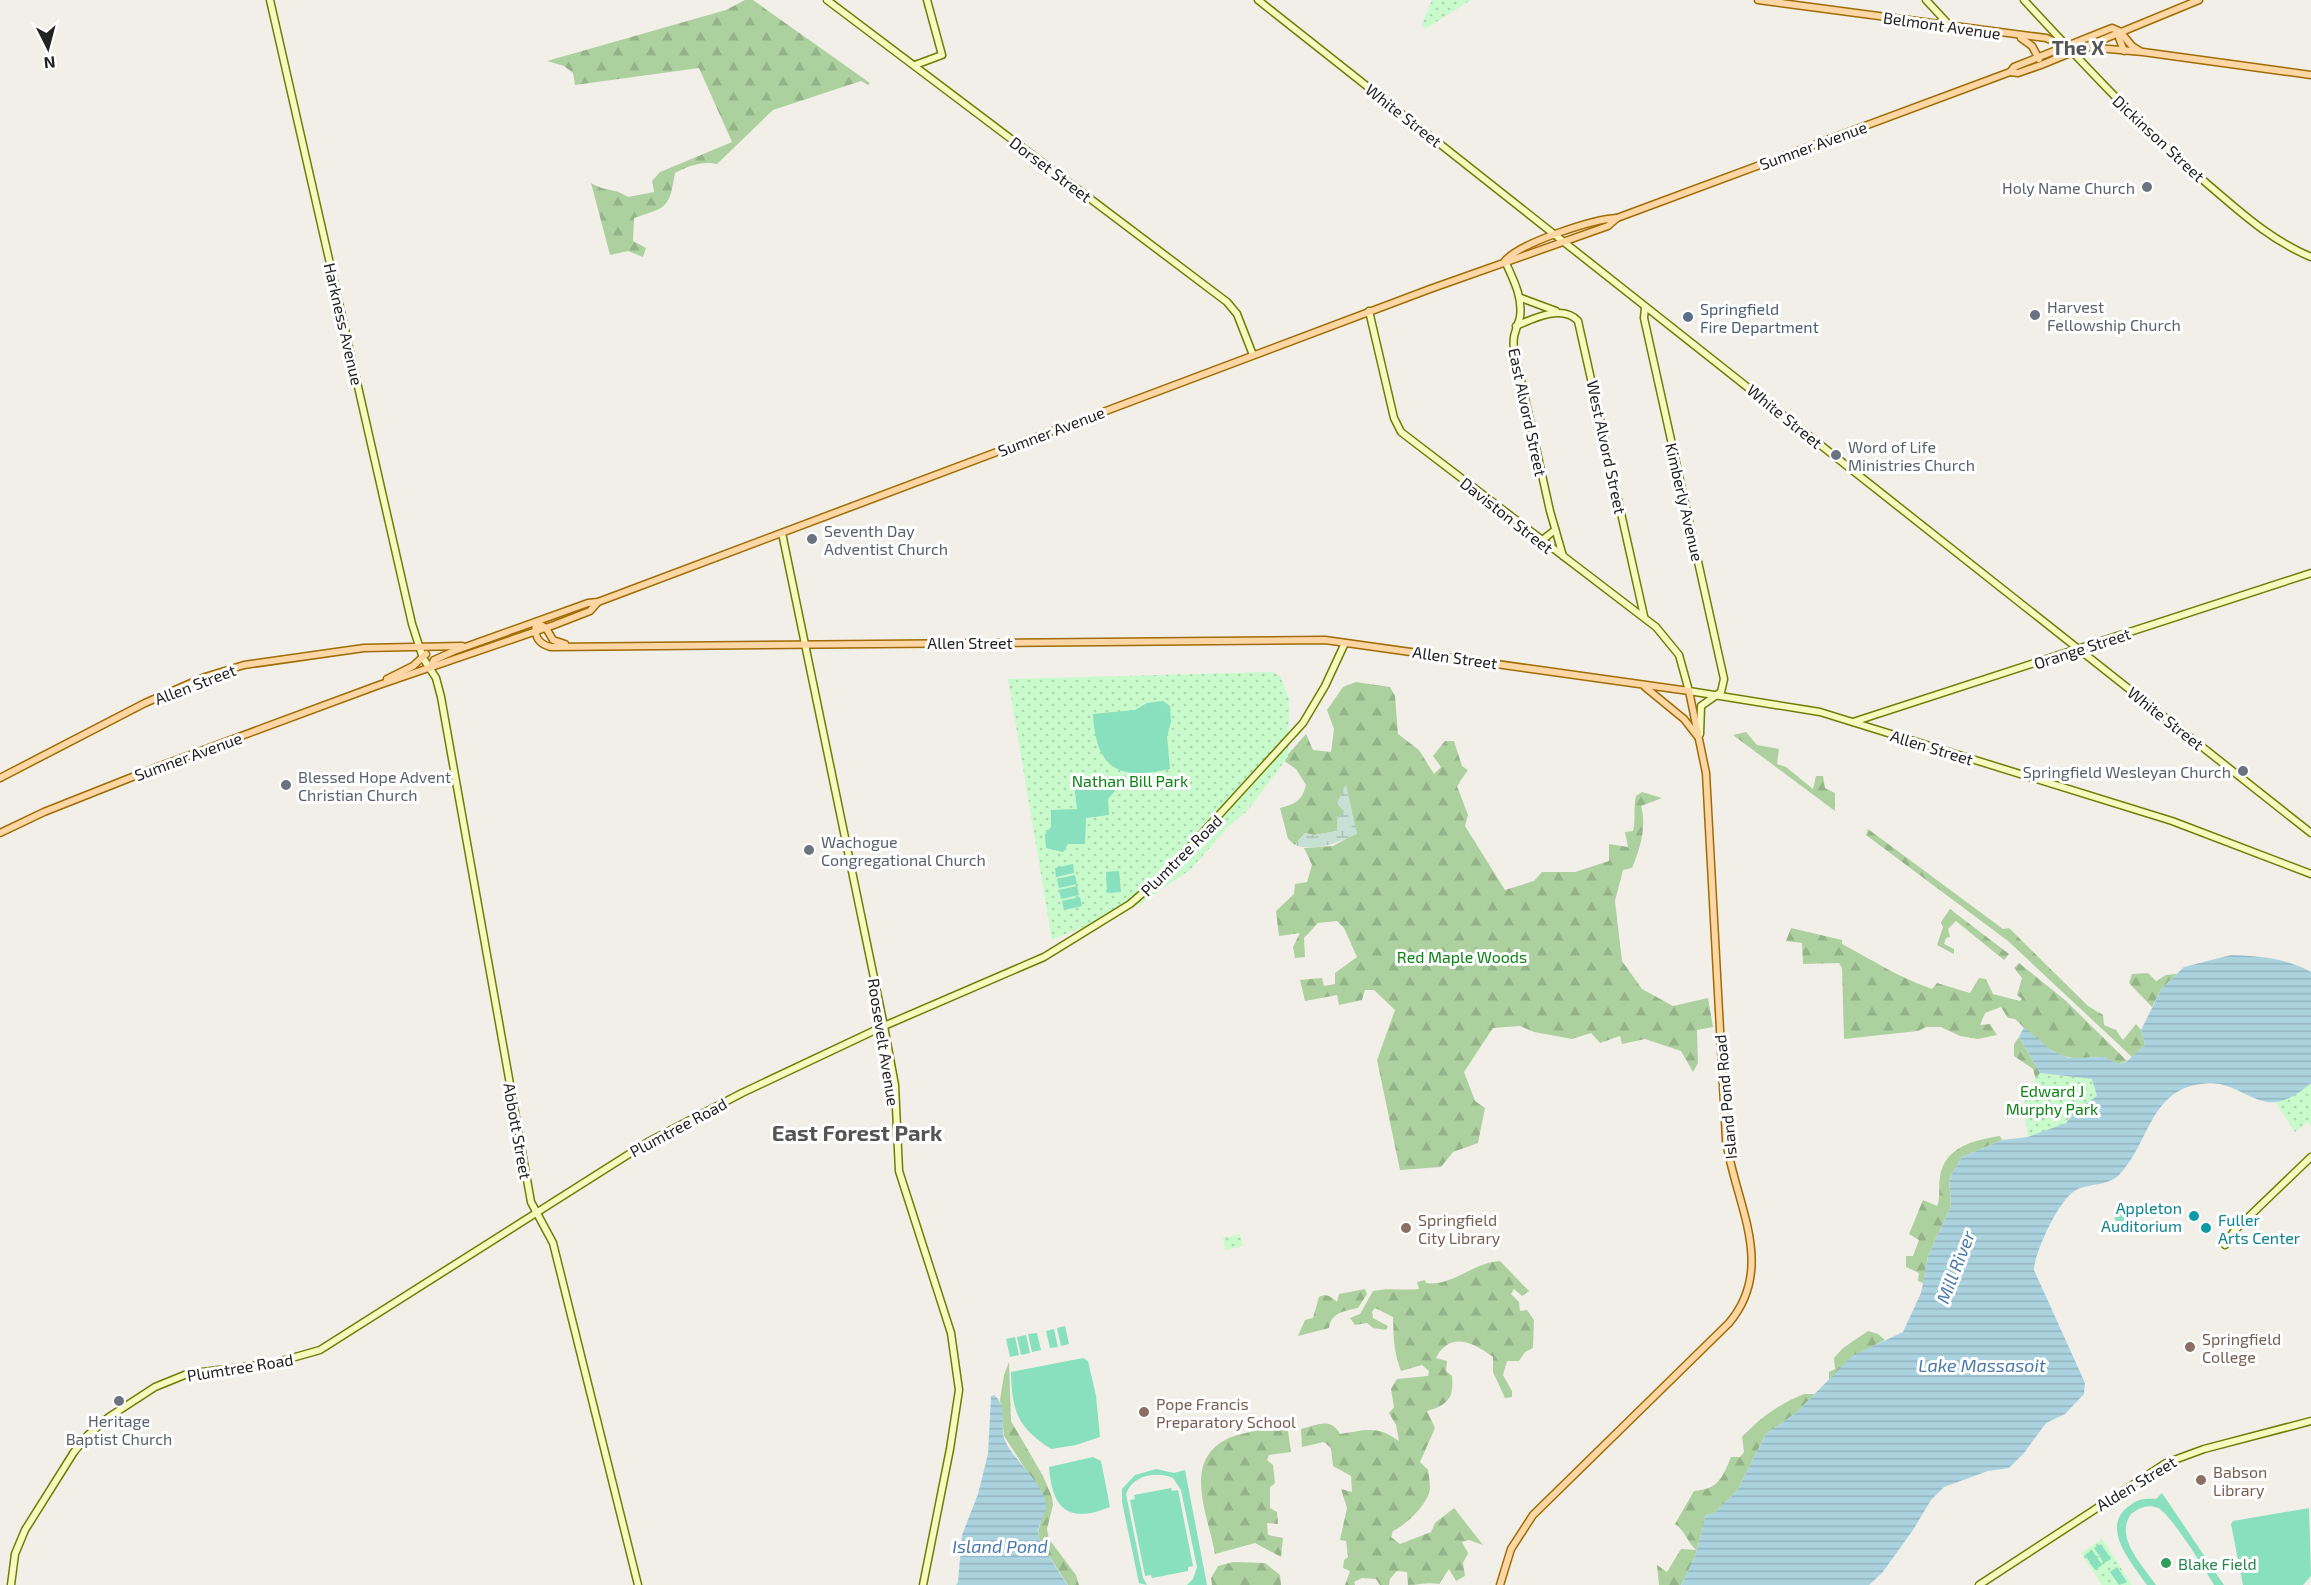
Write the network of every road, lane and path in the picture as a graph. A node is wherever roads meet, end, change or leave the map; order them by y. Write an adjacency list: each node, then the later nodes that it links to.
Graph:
1 (270, 0): 49 (street, Harkness Avenue)
2 (827, 0): 18 (street, Dorset Street)
3 (927, 0): 18 (street)
4 (1258, 0): 23 (street, White Street)
5 (1758, 0): 9 (main road, Belmont Avenue)
6 (1926, 0): 9 (street)
7 (2024, 0): 12 (street, Dickinson Street)
8 (2199, 0): 10 (main road, Sumner Avenue)
9 (1951, 27): 11 (main road, Belmont Avenue)
10 (2122, 31): 12 (main road, Sumner Avenue); 13 (main road, Sumner Avenue); 14 (main road); 15 (main road)
11 (2019, 36): 12 (main road, Belmont Avenue); 17 (main road, Belmont Avenue)
12 (2064, 45): 16 (street, Dickinson Street); 17 (main road, Sumner Avenue)
13 (2086, 47): 14 (main road); 16 (main road, Sumner Avenue)
14 (2124, 51): 15 (main road)
15 (2143, 52): 21 (main road)
16 (2072, 53): 19 (main road, Sumner Avenue); 25 (street, Dickinson Street)
17 (2037, 56): 19 (main road, Belmont Avenue); 20 (main road, Sumner Avenue)
18 (915, 65): 32 (street, Dorset Street)
19 (2041, 65): 20 (main road, Sumner Avenue)
20 (2010, 72): 22 (main road, Sumner Avenue)
21 (2311, 75)
22 (1617, 218): 23 (main road, Sumner Avenue); 24 (main road, Sumner Avenue)
23 (1554, 236): 24 (street, White Street); 26 (main road, Sumner Avenue)
24 (1563, 242): 26 (main road, Sumner Avenue); 28 (street, White Street)
25 (2311, 257)
26 (1505, 261): 27 (street); 29 (main road, Sumner Avenue)
27 (1521, 298): 30 (street, West Alvord Street); 31 (street, East Alvord Street)
28 (1645, 308): 50 (street, White Street); 56 (street, Kimberly Avenue)
29 (1369, 311): 32 (main road, Sumner Avenue); 35 (street, Daviston Street)
30 (1559, 312): 31 (street); 38 (street, West Alvord Street)
31 (1516, 326): 33 (street, East Alvord Street)
32 (1253, 355): 34 (main road, Sumner Avenue)
33 (1556, 530): 35 (street); 36 (street, East Alvord Street)
34 (782, 533): 39 (main road, Sumner Avenue); 46 (street, Roosevelt Avenue)
35 (1541, 541): 36 (street, Daviston Street)
36 (1563, 557): 40 (street, Daviston Street)
37 (2311, 573): 50 (street, Orange Street)
38 (1639, 595): 40 (street); 41 (street, West Alvord Street)
39 (598, 602): 42 (main road, Sumner Avenue); 43 (main road, Sumner Avenue)
40 (1625, 603): 41 (street, Daviston Street)
41 (1644, 617): 55 (street, Daviston Street)
42 (536, 622): 43 (main road); 44 (main road); 45 (main road, Sumner Avenue)
43 (546, 628): 44 (main road, Sumner Avenue); 48 (main road)
44 (534, 632): 48 (main road, Allen Street); 52 (main road, Sumner Avenue)
45 (480, 643): 49 (main road, Allen Street); 52 (main road, Sumner Avenue)
46 (805, 643): 47 (main road, Allen Street); 48 (main road, Allen Street); 63 (street, Roosevelt Avenue)
47 (1345, 643): 54 (main road, Allen Street); 63 (street, Plumtree Road)
48 (570, 646)
49 (420, 647): 51 (street, Harkness Avenue); 59 (main road, Allen Street)
50 (2078, 649): 57 (street, Orange Street); 61 (street, White Street)
51 (424, 656): 52 (street, Abbott Street); 53 (main road, Sumner Avenue)
52 (430, 668): 53 (main road, Sumner Avenue); 65 (street, Abbott Street)
53 (379, 685): 60 (main road, Sumner Avenue)
54 (1642, 685): 55 (main road, Allen Street); 58 (main road)
55 (1689, 691): 56 (street, Allen Street); 58 (main road, Island Pond Road)
56 (1718, 695): 57 (street, Allen Street); 58 (street)
57 (1853, 722): 62 (street, Allen Street)
58 (1700, 740): 71 (main road, Island Pond Road)
59 (0, 778)
60 (0, 833)
61 (2311, 833)
62 (2311, 874)
63 (884, 1026): 65 (street, Plumtree Road); 70 (street, Roosevelt Avenue)
64 (2311, 1157): 66 (street)
65 (537, 1211): 68 (street, Plumtree Road); 69 (street, Abbott Street)
66 (2225, 1245)
67 (2311, 1421): 72 (street, Alden Street)
68 (11, 1585)
69 (638, 1585)
70 (923, 1585)
71 (1500, 1585)
72 (1979, 1585)

